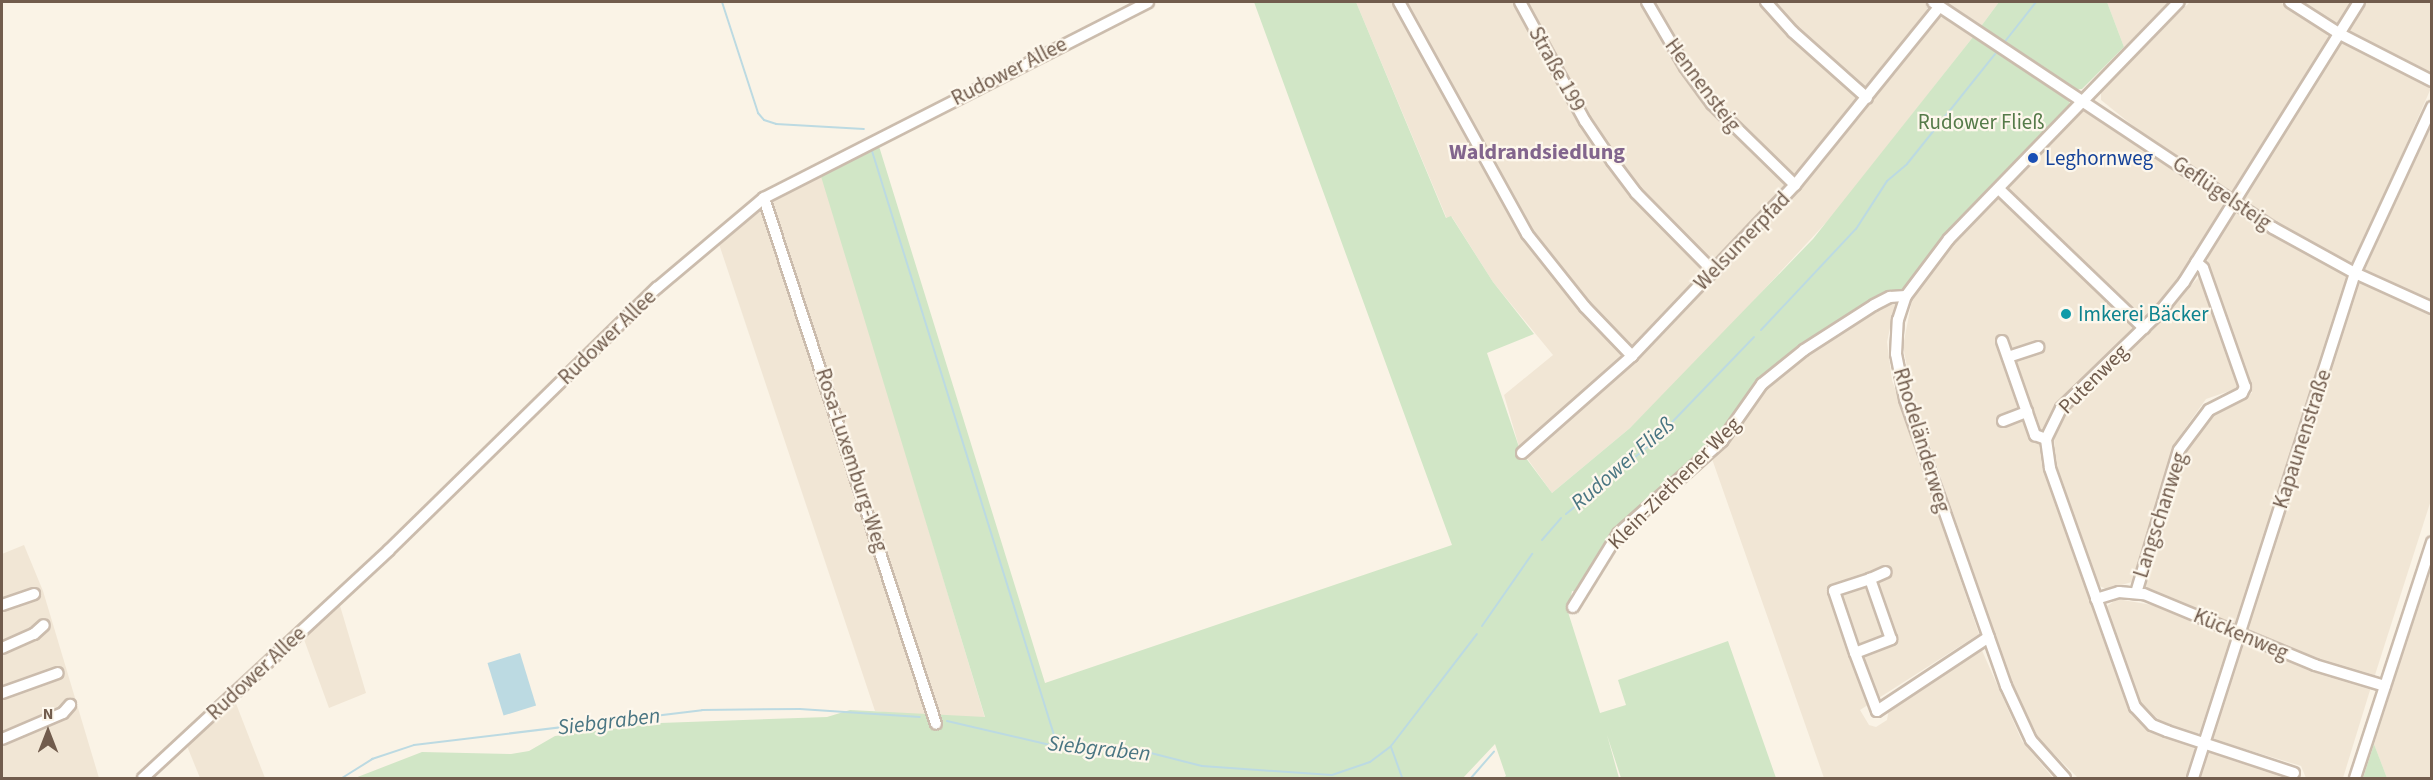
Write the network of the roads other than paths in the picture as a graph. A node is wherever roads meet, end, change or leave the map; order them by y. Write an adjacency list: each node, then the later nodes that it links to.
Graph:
1 (1148, 2): 17 (street, Rudower Allee)
2 (1399, 2): 27 (street)
3 (1520, 2): 20 (street, Straße 199)
4 (1647, 2): 15 (street, Hennensteig)
5 (1767, 2): 12 (street)
6 (2179, 2): 13 (street, Rhodeländerweg)
7 (2290, 2): 10 (street)
8 (2359, 2): 10 (street, Putenweg)
9 (1936, 4): 12 (street, Welsumerpfad); 13 (street, Geflügelsteig)
10 (2340, 34): 11 (street); 18 (street, Putenweg)
11 (2432, 81)
12 (1867, 98): 15 (street, Welsumerpfad)
13 (2082, 100): 16 (street, Rhodeländerweg); 18 (street, Geflügelsteig)
14 (2432, 107): 21 (street, Kapaunenstraße)
15 (1795, 185): 20 (street, Welsumerpfad)
16 (1999, 189): 22 (street, Rhodeländerweg); 24 (street)
17 (764, 198): 50 (street, Rosa-Luxemburg-Weg); 54 (street, Rudower Allee)
18 (2234, 203): 19 (street, Putenweg); 21 (street, Geflügelsteig)
19 (2196, 262): 24 (street, Putenweg); 36 (street, Langschanweg)
20 (1713, 271): 27 (street, Welsumerpfad)
21 (2355, 273): 23 (street, Geflügelsteig); 42 (street, Kapaunenstraße)
22 (1906, 296): 40 (street, Klein-Ziethener Weg); 43 (street, Rhodeländerweg)
23 (2432, 308)
24 (2144, 328): 31 (street, Putenweg)
25 (2002, 341): 28 (street)
26 (2038, 347): 28 (street)
27 (1632, 356): 32 (street, Welsumerpfad)
28 (2008, 357): 29 (street)
29 (2027, 412): 30 (street); 31 (street)
30 (2003, 421)
31 (2046, 439): 38 (street, Putenweg)
32 (1522, 453)
33 (2432, 542): 47 (street)
34 (1886, 572): 35 (street)
35 (1870, 579): 45 (street); 45 (street)
36 (2136, 592): 38 (street); 42 (street, Kückenweg)
37 (34, 594): 39 (street)
38 (2096, 599): 52 (street, Putenweg)
39 (2, 605)
40 (1573, 606)
41 (44, 625): 44 (street)
42 (2240, 634): 47 (street, Kückenweg); 52 (street, Kapaunenstraße)
43 (1989, 637): 45 (street); 55 (street, Rhodeländerweg)
44 (2, 648)
45 (1855, 653)
46 (58, 673): 48 (street)
47 (2385, 686): 57 (street)
48 (2, 693)
49 (70, 705): 51 (street)
50 (936, 724)
51 (2, 738)
52 (2204, 743): 53 (street, Putenweg); 56 (street, Kapaunenstraße)
53 (2294, 773)
54 (143, 778)
55 (2065, 778)
56 (2193, 778)
57 (2355, 778)

